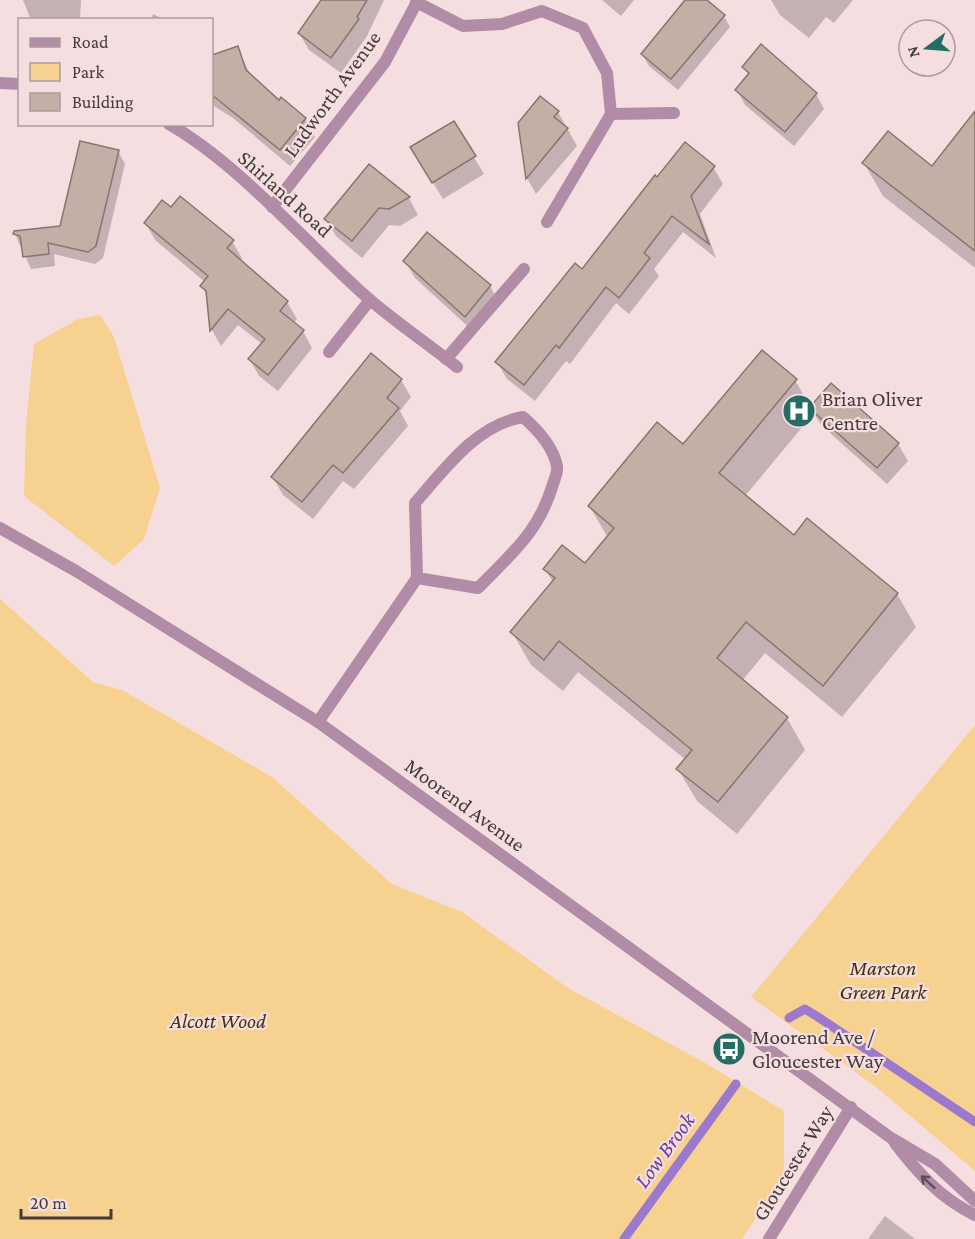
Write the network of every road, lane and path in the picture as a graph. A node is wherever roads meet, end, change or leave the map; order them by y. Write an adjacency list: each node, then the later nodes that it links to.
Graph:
1 (417, 1): 5 (street); 7 (street, Ludworth Avenue)
2 (0, 82): 3 (street)
3 (18, 84)
4 (674, 113): 5 (street)
5 (611, 114): 8 (street)
6 (172, 126): 7 (street, Shirland Road)
7 (272, 207): 10 (street, Shirland Road)
8 (547, 222)
9 (524, 269): 10 (street, Shirland Road)
10 (370, 300): 11 (street)
11 (329, 352)
12 (0, 528): 14 (street, Moorend Avenue)
13 (417, 578): 13 (street); 14 (street)
14 (318, 722): 15 (street, Moorend Avenue)
15 (851, 1107): 16 (street, Moorend Avenue); 19 (street, Gloucester Way)
16 (891, 1138): 17 (street, Moorend Avenue); 18 (street, Moorend Avenue, one-way to 16)
17 (975, 1201)
18 (975, 1215)
19 (769, 1239)

